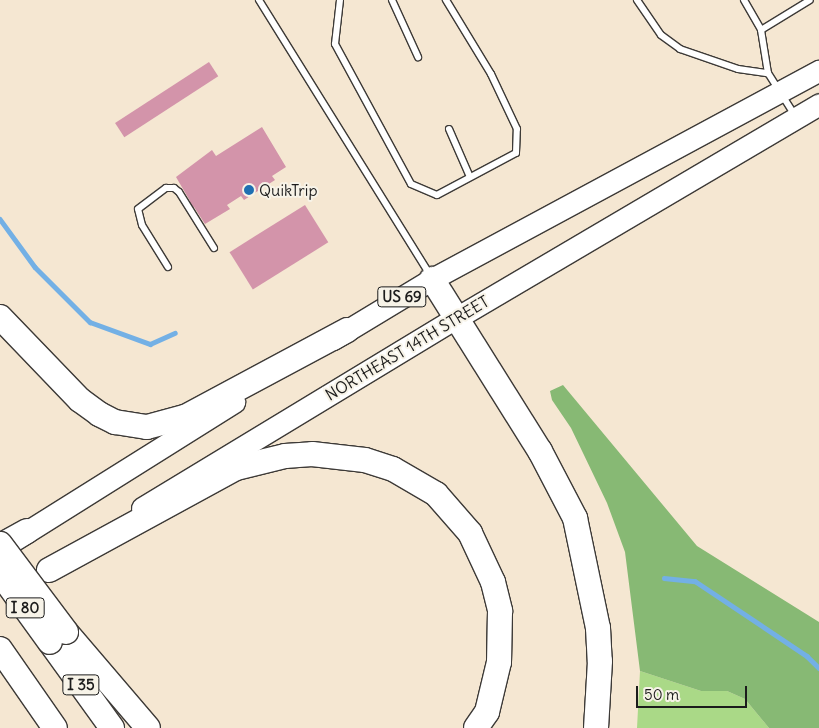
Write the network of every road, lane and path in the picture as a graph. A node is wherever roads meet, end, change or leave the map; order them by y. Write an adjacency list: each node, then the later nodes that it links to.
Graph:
1 (259, 0): 19 (lane)
2 (340, 0): 16 (lane)
3 (392, 0): 9 (lane)
4 (446, 0): 16 (lane)
5 (637, 0): 11 (lane)
6 (744, 0): 8 (lane)
7 (810, 0): 8 (lane)
8 (761, 30): 11 (lane)
9 (418, 57)
10 (819, 71): 12 (main road, US 69)
11 (768, 73): 12 (lane)
12 (781, 93): 14 (lane); 19 (main road, US 69)
13 (819, 104): 14 (main road, NORTHEAST 14TH STREET / US 69)
14 (797, 117): 21 (main road, NORTHEAST 14TH STREET / US 69)
15 (449, 129): 16 (lane)
16 (470, 177)
17 (214, 248): 18 (lane)
18 (168, 267)
19 (432, 279): 21 (highway); 22 (main road, US 69)
20 (0, 316): 22 (highway)
21 (458, 317): 25 (main road, NORTHEAST 14TH STREET / US 69); 34 (highway)
22 (347, 330): 23 (main road, US 69)
23 (27, 531): 24 (highway)
24 (0, 546): 28 (highway, bridge)
25 (49, 570): 27 (main road, NORTHEAST 14TH STREET / US 69); 33 (highway)
26 (0, 573): 28 (highway, I 80, bridge)
27 (0, 602)
28 (58, 637): 31 (highway, I 35); 32 (highway)
29 (6, 658): 30 (highway)
30 (55, 728)
31 (112, 728)
32 (148, 728)
33 (476, 728)
34 (596, 728)

